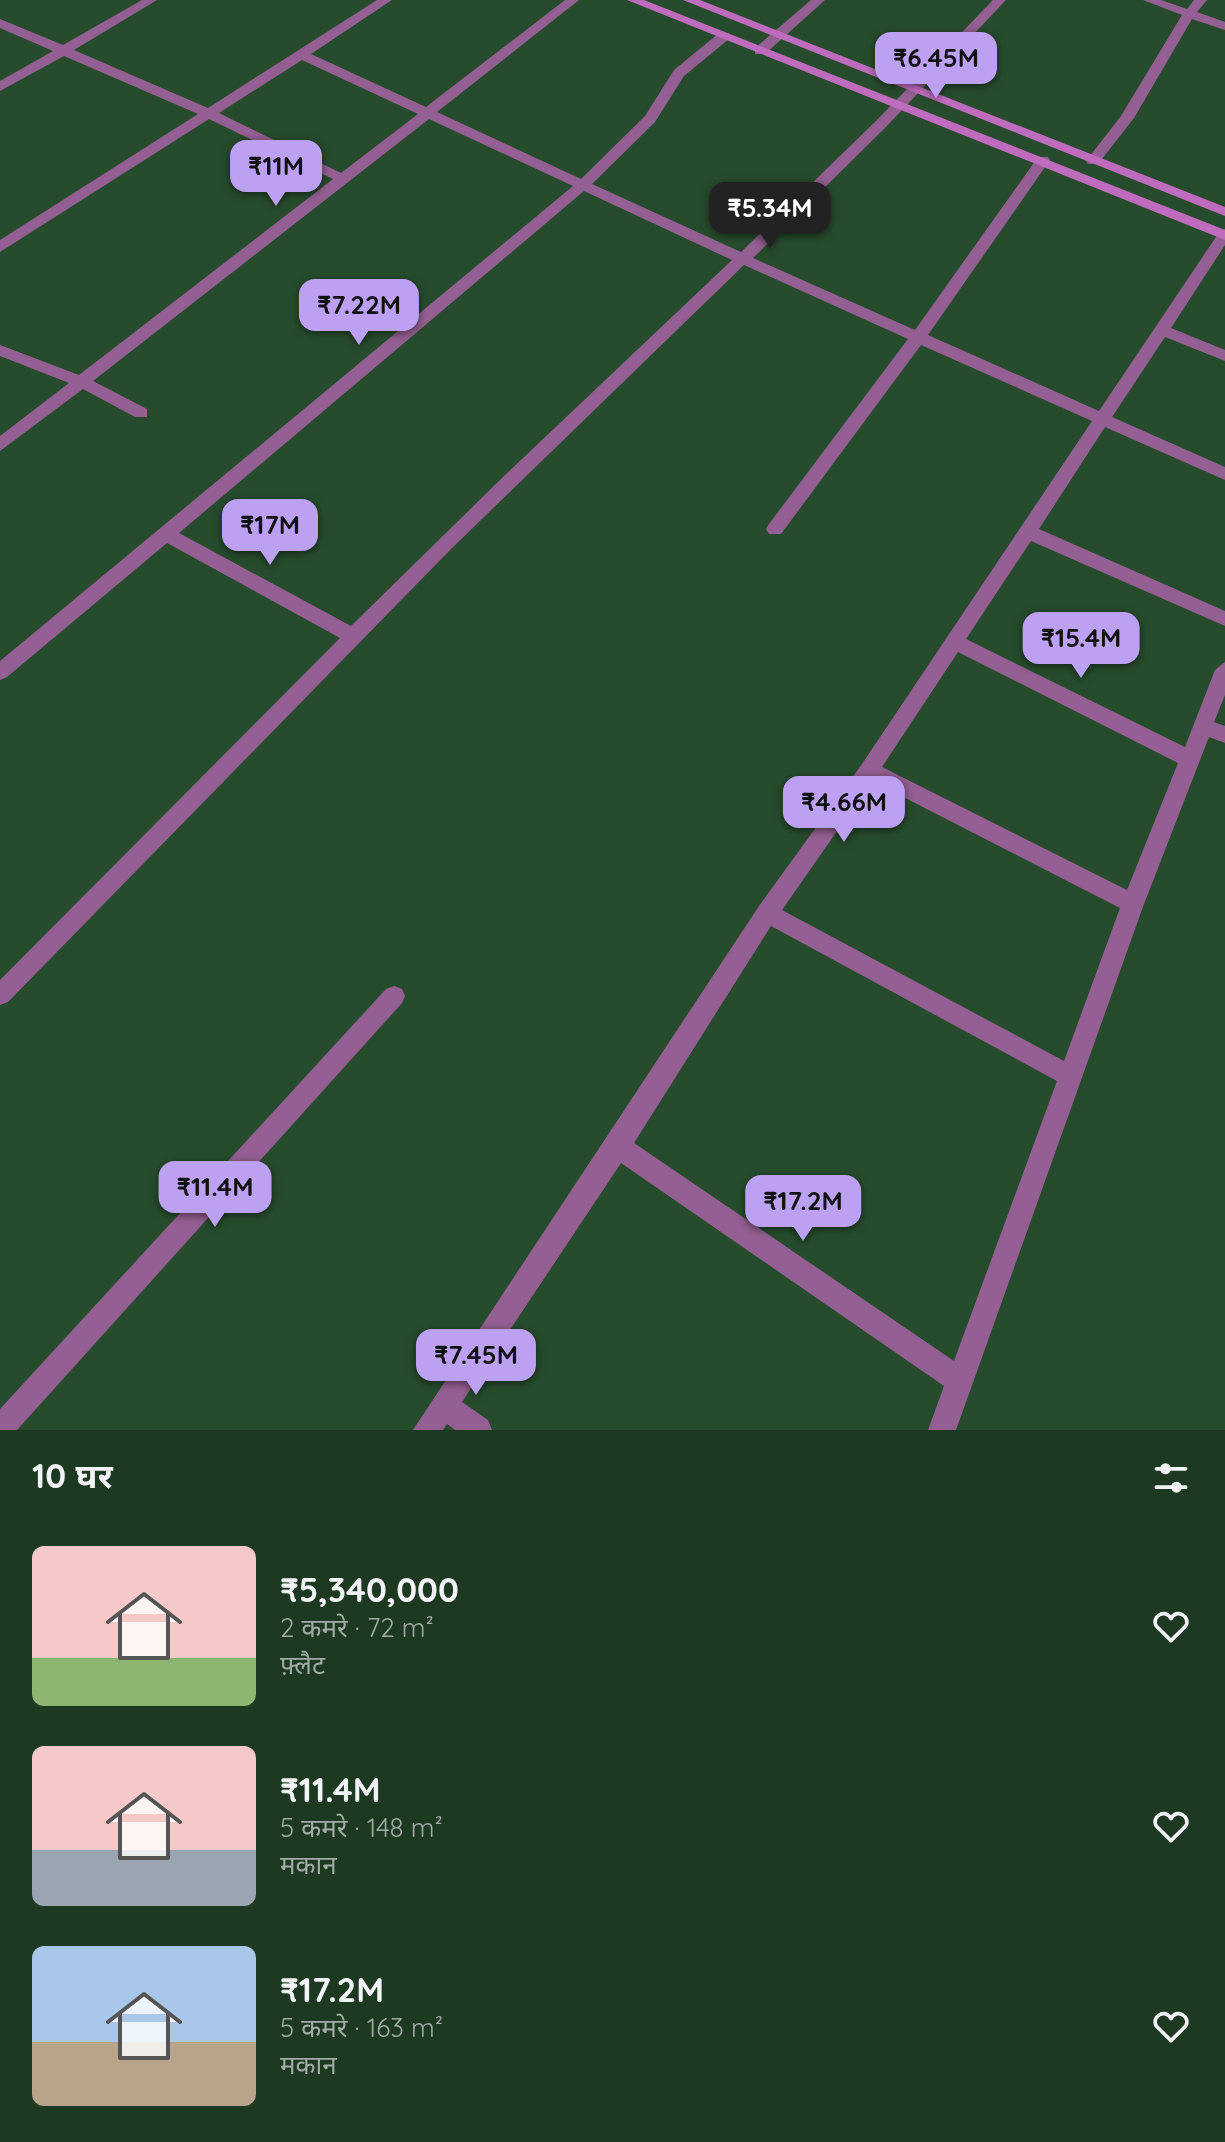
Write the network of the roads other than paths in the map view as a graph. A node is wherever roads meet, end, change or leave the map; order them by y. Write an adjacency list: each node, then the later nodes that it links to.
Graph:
1 (151, 0): 15 (street)
2 (386, 0): 17 (street)
3 (573, 0): 21 (street)
4 (633, 0): 13 (street)
5 (689, 0): 14 (street)
6 (819, 0): 14 (street)
7 (1000, 0): 19 (street)
8 (1149, 0): 10 (street)
9 (1201, 0): 10 (street)
10 (1189, 14): 12 (street); 24 (street)
11 (0, 23): 15 (street)
12 (1225, 26)
13 (724, 36): 16 (street); 26 (street)
14 (780, 36): 16 (street); 19 (street)
15 (64, 50): 18 (street); 22 (street)
16 (760, 51): 20 (street)
17 (302, 55): 21 (street); 22 (street)
18 (0, 87)
19 (917, 91): 20 (street); 24 (street)
20 (900, 107): 23 (street); 30 (street)
21 (433, 113): 25 (street); 26 (street)
22 (212, 115): 25 (street); 29 (street)
23 (1043, 160): 28 (street); 32 (street)
24 (1093, 161): 27 (street)
25 (345, 180): 35 (street)
26 (584, 185): 30 (street); 42 (street)
27 (1225, 212)
28 (1225, 235): 31 (street)
29 (0, 247)
30 (745, 260): 32 (street); 44 (street)
31 (1162, 330): 34 (street); 37 (street)
32 (917, 339): 37 (street); 40 (street)
33 (0, 350): 35 (street)
34 (1225, 356)
35 (82, 382): 36 (street); 38 (street)
36 (141, 413)
37 (1103, 421): 39 (street); 41 (street)
38 (0, 445)
39 (1225, 474)
40 (775, 529)
41 (1028, 532): 43 (street); 45 (street)
42 (165, 534): 44 (street); 47 (street)
43 (1225, 619)
44 (355, 637): 54 (street)
45 (954, 642): 50 (street); 51 (street)
46 (1225, 670): 48 (street)
47 (0, 672)
48 (1202, 726): 49 (street); 50 (street)
49 (1225, 735)
50 (1188, 758): 52 (street)
51 (869, 770): 52 (street); 53 (street)
52 (1133, 904): 56 (street)
53 (767, 913): 56 (street); 57 (street)
54 (0, 995)
55 (394, 996): 60 (street)
56 (1070, 1076): 58 (street)
57 (618, 1146): 58 (street); 59 (street)
58 (960, 1381): 63 (street)
59 (444, 1405): 61 (street); 62 (street)
60 (0, 1429)
61 (427, 1430)
62 (478, 1430)
63 (942, 1430)

